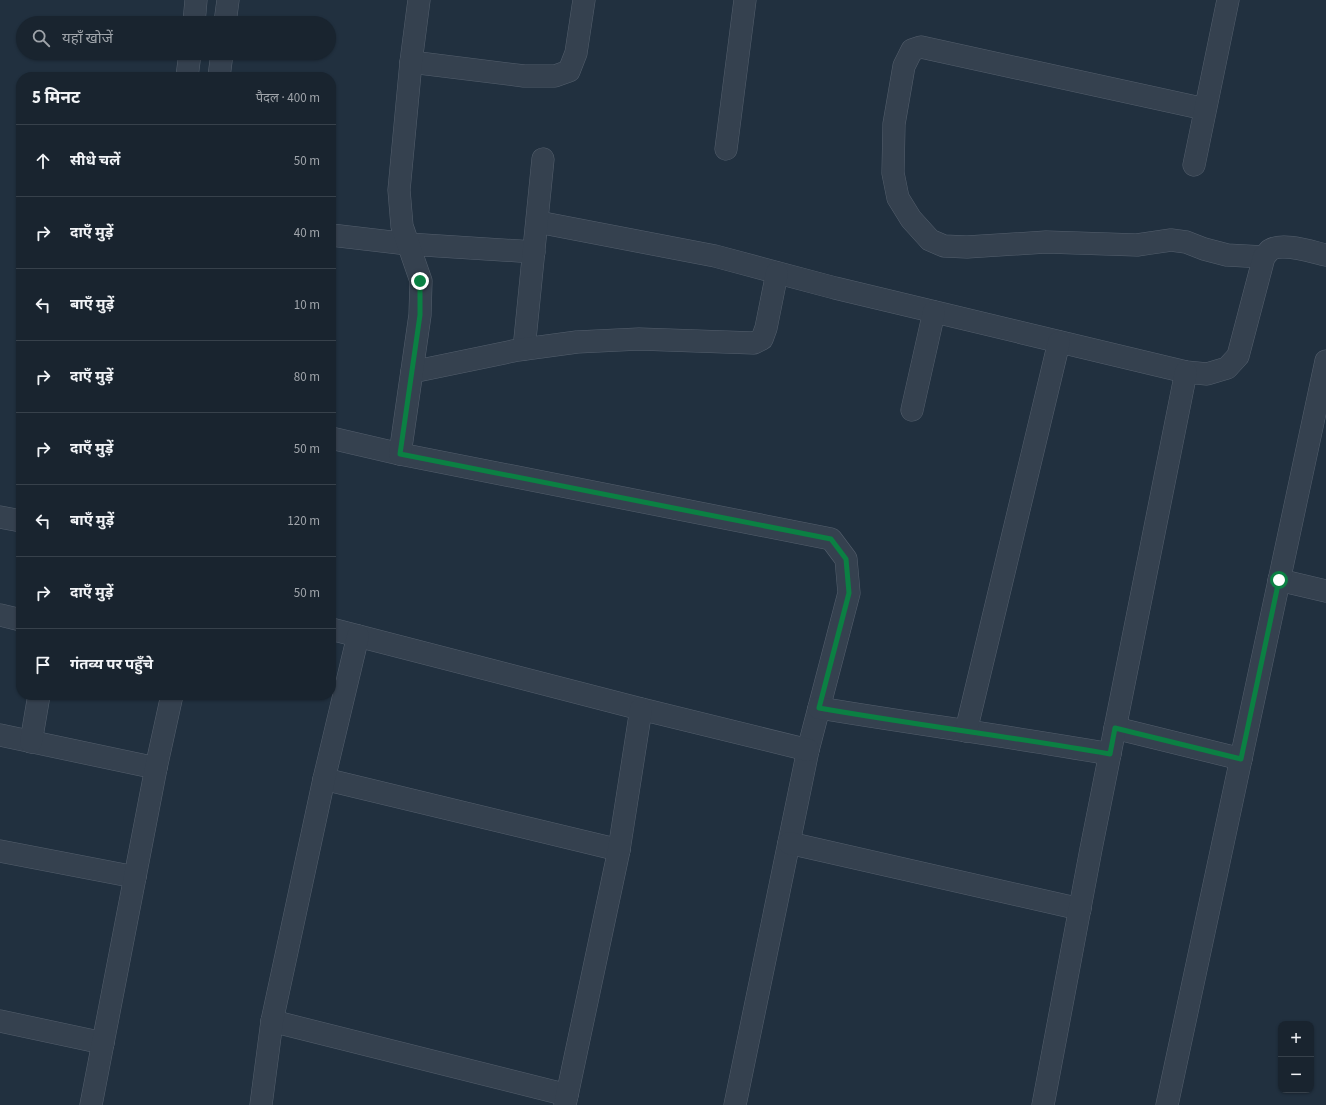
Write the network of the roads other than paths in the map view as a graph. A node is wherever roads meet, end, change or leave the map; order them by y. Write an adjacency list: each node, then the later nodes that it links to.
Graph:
1 (196, 0): 7 (street)
2 (228, 0): 8 (street)
3 (419, 0): 11 (street)
4 (584, 0): 11 (street)
5 (745, 0): 15 (street)
6 (1228, 0): 14 (street)
7 (195, 16)
8 (226, 16)
9 (189, 60): 12 (street)
10 (221, 60): 13 (street)
11 (411, 62): 20 (street)
12 (188, 72)
13 (220, 72)
14 (1205, 109): 17 (street); 23 (street)
15 (726, 150)
16 (543, 159): 18 (street)
17 (1194, 165)
18 (538, 222): 21 (street); 24 (street)
19 (336, 236): 20 (street)
20 (408, 244): 21 (street); 28 (street)
21 (534, 252): 27 (street)
22 (1326, 255): 23 (street)
23 (1264, 257): 29 (street)
24 (777, 273): 25 (street); 27 (street)
25 (934, 312): 26 (street); 31 (street)
26 (1059, 342): 29 (street); 47 (street)
27 (524, 349): 28 (street)
28 (412, 372): 33 (street)
29 (1186, 372): 46 (street)
30 (1325, 374): 36 (street)
31 (912, 410)
32 (336, 439): 33 (street)
33 (400, 454): 44 (street)
34 (0, 517): 35 (street)
35 (16, 520)
36 (1279, 580): 37 (street); 52 (street)
37 (1326, 591)
38 (0, 615): 39 (street)
39 (16, 619)
40 (336, 630): 41 (street)
41 (358, 636): 45 (street); 54 (street)
42 (38, 700): 49 (street)
43 (171, 700): 53 (street)
44 (819, 708): 47 (street); 50 (street)
45 (641, 709): 50 (street); 56 (street)
46 (1115, 728): 51 (street); 52 (street)
47 (966, 731): 51 (street)
48 (0, 736): 49 (street)
49 (31, 742): 53 (street)
50 (808, 750): 55 (street)
51 (1110, 754): 59 (street)
52 (1241, 759): 68 (street)
53 (156, 768): 58 (street)
54 (324, 779): 56 (street); 61 (street)
55 (789, 843): 59 (street); 66 (street)
56 (619, 850): 63 (street)
57 (0, 851): 58 (street)
58 (135, 877): 62 (street)
59 (1080, 909): 67 (street)
60 (0, 1021): 62 (street)
61 (272, 1022): 63 (street); 65 (street)
62 (103, 1043): 64 (street)
63 (566, 1100)
64 (91, 1105)
65 (261, 1105)
66 (735, 1105)
67 (1043, 1105)
68 (1167, 1105)

